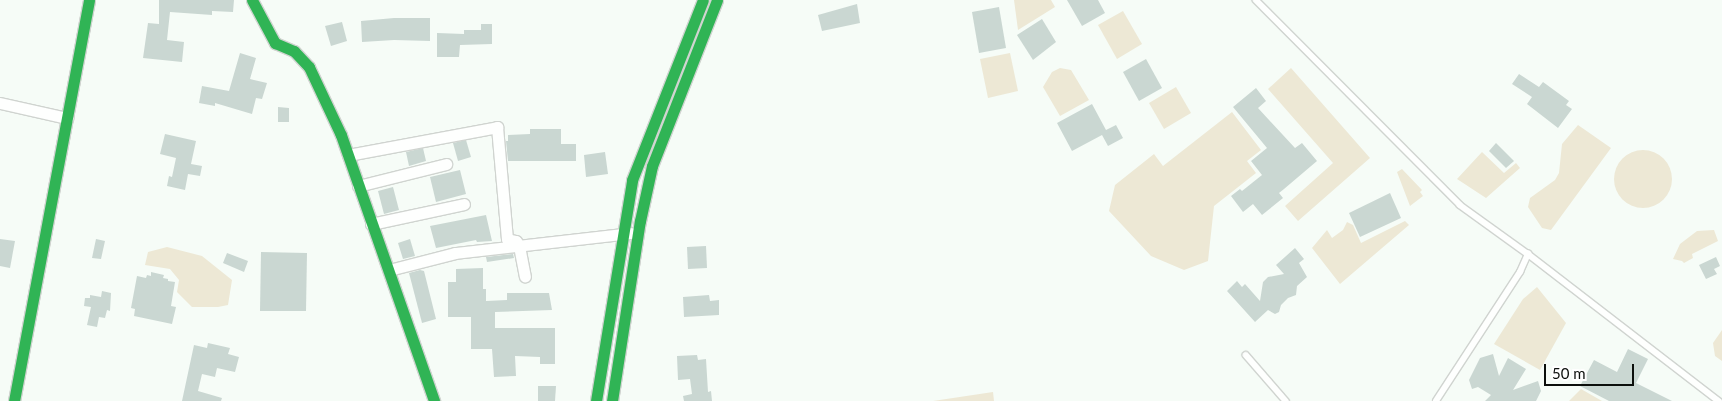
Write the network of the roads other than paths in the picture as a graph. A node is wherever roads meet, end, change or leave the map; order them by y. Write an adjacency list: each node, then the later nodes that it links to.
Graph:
1 (89, 0): 7 (street)
2 (252, 0): 8 (street)
3 (703, 0): 14 (street)
4 (717, 0): 13 (street)
5 (1256, 0): 16 (lane)
6 (0, 103): 7 (street)
7 (67, 118): 21 (street)
8 (348, 154): 10 (street); 15 (street)
9 (446, 164): 10 (street)
10 (358, 186): 12 (street)
11 (464, 204): 12 (street)
12 (371, 224): 17 (street)
13 (638, 233): 14 (street); 24 (street)
14 (622, 234): 15 (street); 23 (street)
15 (519, 246): 17 (street); 18 (street)
16 (1528, 254): 20 (lane); 28 (lane)
17 (388, 270): 22 (street)
18 (525, 276)
19 (1246, 355): 25 (lane)
20 (1442, 396): 26 (lane); 27 (lane)
21 (14, 401)
22 (434, 401)
23 (596, 401)
24 (612, 401)
25 (1286, 401)
26 (1436, 401)
27 (1446, 401)
28 (1719, 401)

